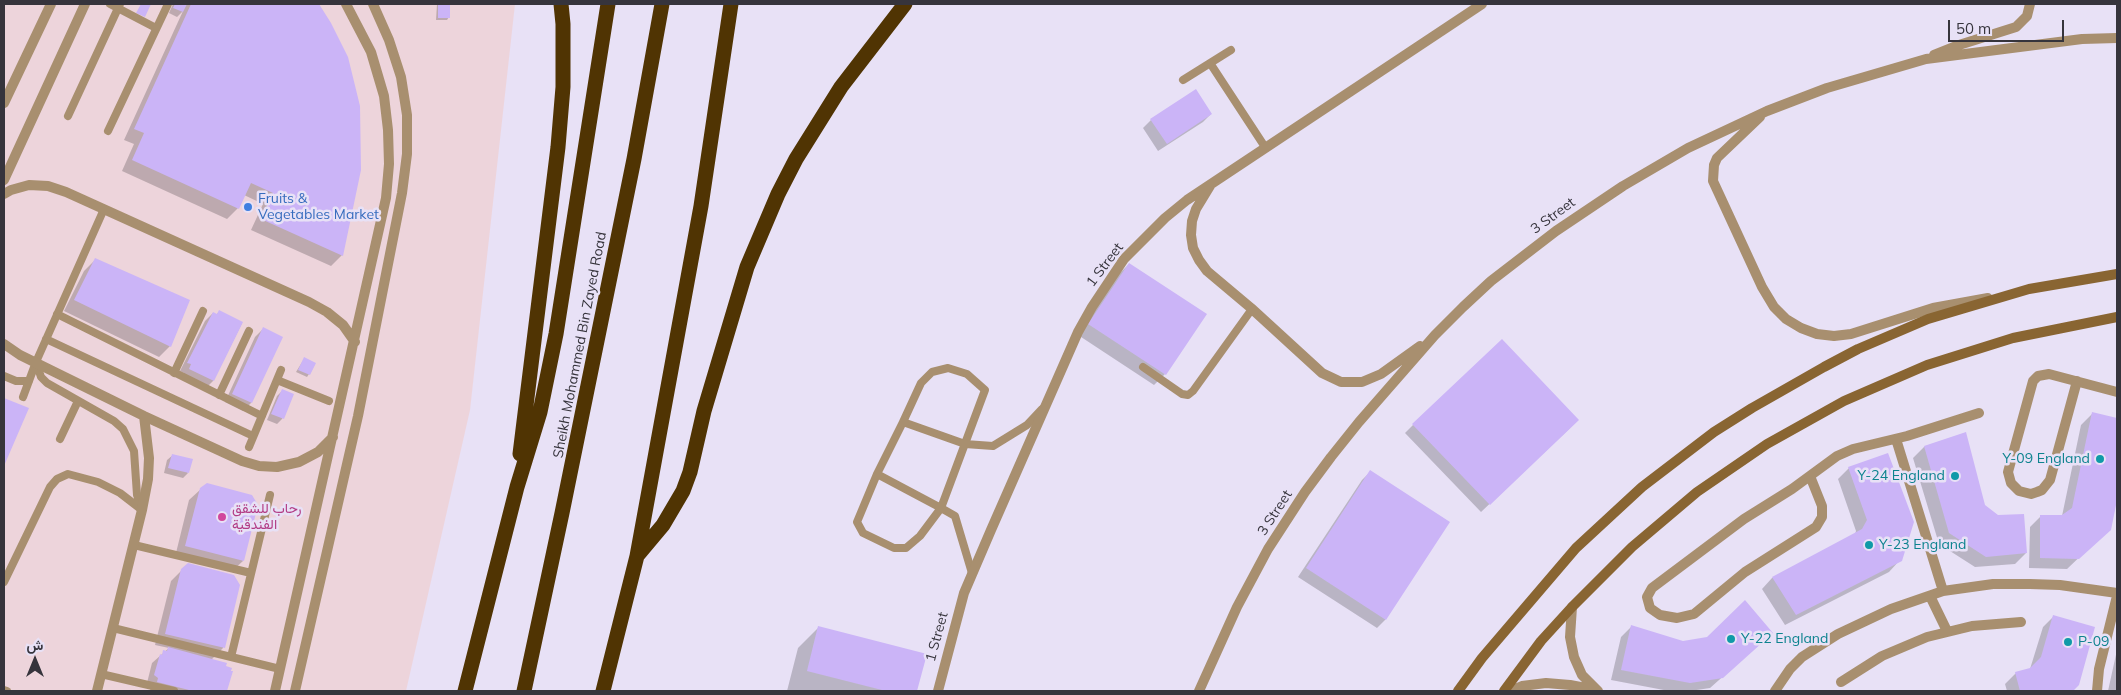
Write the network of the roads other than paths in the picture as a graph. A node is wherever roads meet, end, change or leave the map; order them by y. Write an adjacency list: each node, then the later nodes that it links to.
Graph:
1 (51, 4): 21 (street)
2 (85, 4): 26 (street)
3 (110, 4): 14 (lane)
4 (168, 4): 15 (lane)
5 (346, 4): 39 (street)
6 (373, 4): 91 (street)
7 (561, 4): 67 (highway)
8 (608, 4): 67 (highway)
9 (662, 4): 93 (highway, Sheikh Mohammed Bin Zayed Road)
10 (730, 4): 72 (highway)
11 (905, 4): 72 (highway)
12 (1482, 4): 25 (street, 1 Street)
13 (2030, 4): 18 (street)
14 (119, 6): 15 (lane); 23 (lane)
15 (156, 28): 24 (lane)
16 (2117, 38): 18 (street, 3 Street)
17 (1231, 50): 19 (lane)
18 (1926, 59): 22 (street, 3 Street)
19 (1210, 63): 20 (lane); 25 (lane)
20 (1183, 80)
21 (4, 102)
22 (1767, 111): 31 (street); 37 (street, 3 Street)
23 (68, 116)
24 (108, 131)
25 (1265, 147): 27 (street, 1 Street)
26 (4, 180)
27 (1212, 183): 32 (street); 54 (street, 1 Street)
28 (4, 194): 29 (street)
29 (104, 209): 34 (lane); 39 (street)
30 (2117, 274): 31 (street)
31 (2001, 296): 97 (street)
32 (1252, 309): 37 (street); 42 (lane)
33 (203, 311): 44 (lane)
34 (58, 314): 38 (lane); 44 (lane)
35 (2117, 317): 79 (street)
36 (249, 331): 50 (lane)
37 (1435, 335): 96 (street, 3 Street)
38 (46, 340): 41 (lane); 59 (lane)
39 (355, 342): 60 (street)
40 (4, 344): 41 (street)
41 (36, 362): 47 (lane); 52 (lane); 56 (street)
42 (1143, 367)
43 (281, 370): 46 (lane)
44 (174, 373): 50 (lane)
45 (4, 376): 47 (lane)
46 (277, 380): 53 (lane); 57 (lane)
47 (29, 381): 51 (lane)
48 (2077, 381): 48 (street); 49 (street)
49 (2117, 392)
50 (219, 395): 57 (lane)
51 (23, 397)
52 (78, 401): 61 (lane); 70 (lane)
53 (329, 401)
54 (1045, 406): 63 (lane); 74 (street, 1 Street)
55 (1979, 413): 62 (street)
56 (144, 416): 60 (street); 70 (street)
57 (262, 416): 59 (lane)
58 (903, 422): 63 (lane); 63 (lane); 65 (lane)
59 (253, 436): 64 (lane)
60 (334, 436): 84 (street)
61 (60, 440)
62 (1896, 440): 66 (street); 76 (street)
63 (965, 444): 69 (lane)
64 (249, 447)
65 (877, 474): 69 (lane); 69 (lane)
66 (1810, 476): 66 (street)
67 (517, 487): 92 (highway)
68 (270, 494): 73 (lane)
69 (940, 508): 74 (lane)
70 (142, 510): 71 (street); 75 (lane)
71 (134, 545): 73 (lane); 81 (street)
72 (637, 556): 94 (highway)
73 (251, 573): 83 (lane)
74 (972, 573): 95 (street, 1 Street)
75 (4, 582)
76 (1943, 592): 77 (street); 78 (street)
77 (2117, 595): 85 (street)
78 (1930, 596): 82 (street); 101 (street)
79 (1572, 607): 98 (street); 100 (street)
80 (2021, 622): 82 (street)
81 (113, 628): 83 (lane); 86 (street)
82 (1947, 631): 87 (street)
83 (231, 657): 84 (lane)
84 (280, 669): 90 (street)
85 (2099, 669): 102 (street); 103 (street)
86 (102, 674): 88 (street); 89 (lane)
87 (1841, 682)
88 (97, 691)
89 (174, 691)
90 (276, 691)
91 (296, 691)
92 (465, 691)
93 (524, 691)
94 (603, 691)
95 (938, 691)
96 (1199, 691)
97 (1458, 691)
98 (1504, 691)
99 (1510, 691): 100 (street)
100 (1599, 691)
101 (1775, 691)
102 (2090, 691)
103 (2098, 691)

